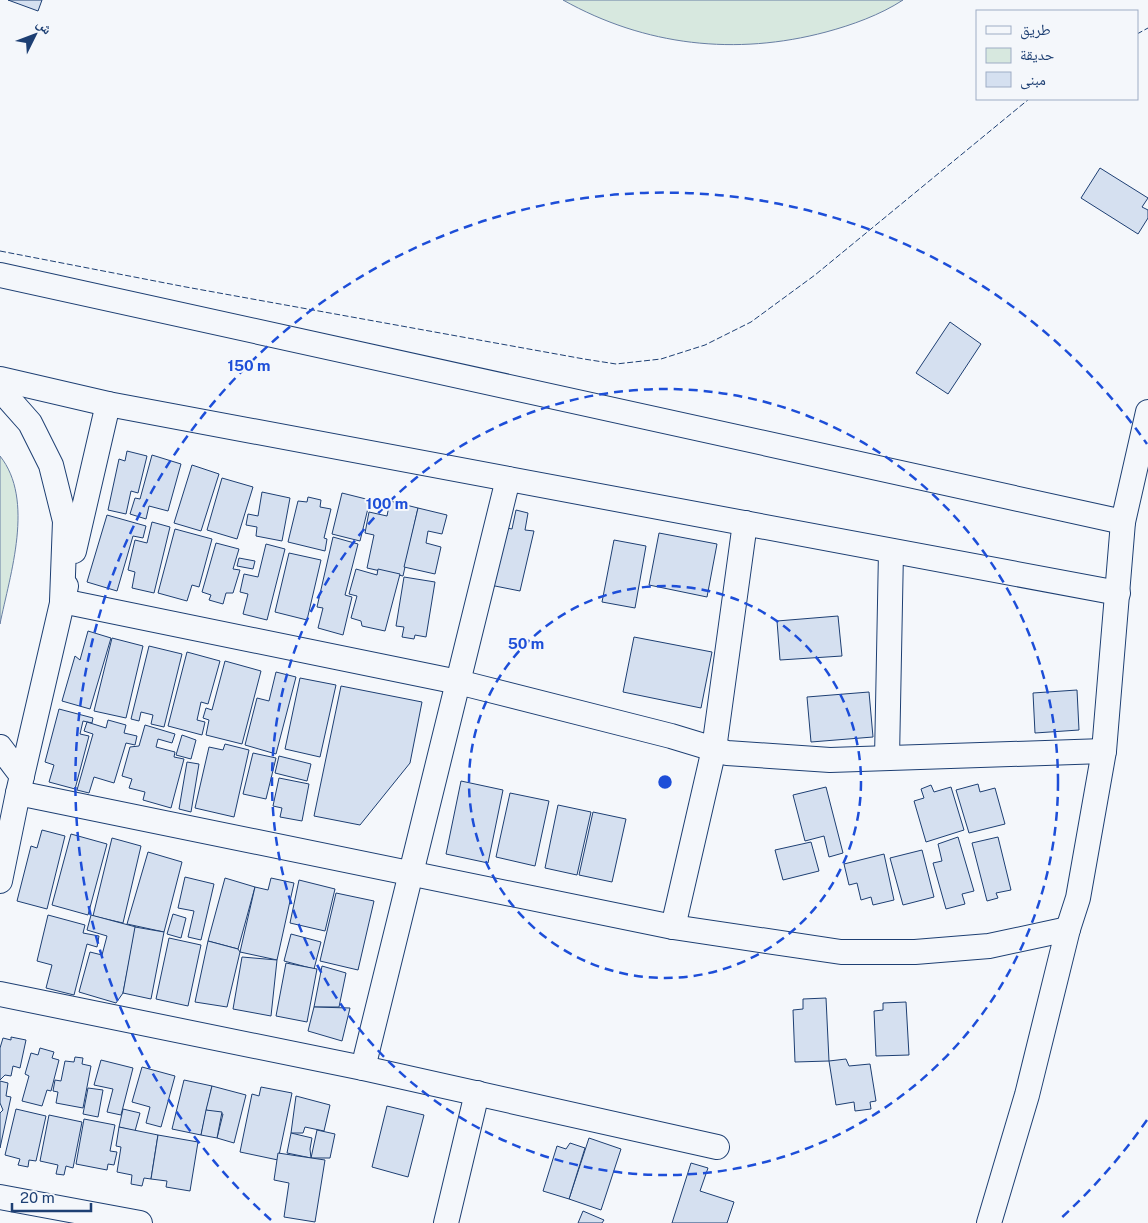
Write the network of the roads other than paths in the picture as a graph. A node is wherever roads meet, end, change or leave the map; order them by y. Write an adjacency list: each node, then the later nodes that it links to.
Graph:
1 (0, 275): 8 (street)
2 (0, 379): 4 (street)
3 (0, 389): 12 (street)
4 (108, 404): 7 (street); 12 (street)
5 (1148, 412): 6 (street)
6 (1142, 470): 8 (street)
7 (508, 479): 9 (street); 13 (street)
8 (1123, 522): 11 (street)
9 (745, 523): 10 (street); 15 (street)
10 (891, 551): 11 (street); 17 (street)
11 (1118, 593): 16 (street)
12 (62, 601): 13 (street); 18 (street)
13 (458, 682): 15 (street); 19 (street)
14 (0, 747): 18 (street)
15 (714, 749): 17 (street); 21 (street)
16 (1104, 751): 17 (street); 22 (street)
17 (887, 758)
18 (20, 785): 19 (street); 20 (street)
19 (411, 874): 21 (street); 24 (street)
20 (0, 881)
21 (672, 927): 22 (street)
22 (1068, 929): 30 (street)
23 (0, 994): 24 (street)
24 (363, 1068): 25 (street)
25 (477, 1093): 26 (street); 29 (street)
26 (717, 1147)
27 (0, 1197): 28 (street)
28 (136, 1223)
29 (446, 1223)
30 (989, 1223)

